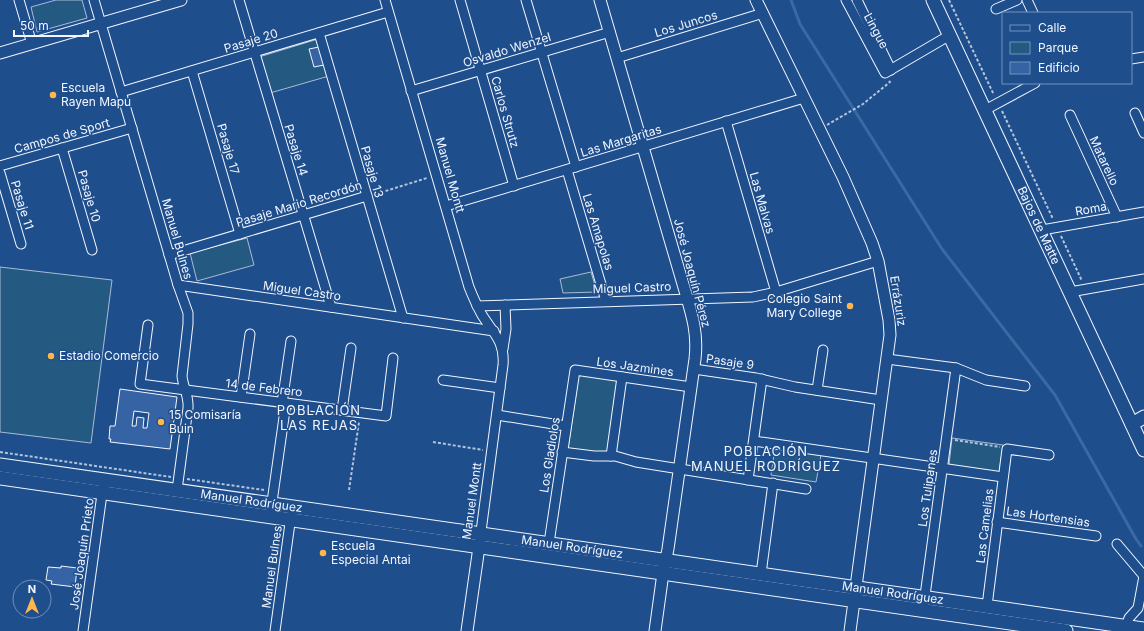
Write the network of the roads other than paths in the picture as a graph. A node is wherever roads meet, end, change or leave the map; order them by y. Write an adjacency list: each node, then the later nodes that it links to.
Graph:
1 (19, 0): 23 (street)
2 (94, 0): 19 (street, Manuel Bulnes)
3 (181, 0): 19 (street)
4 (239, 0): 24 (street, Pasaje 14)
5 (385, 0): 16 (street, Manuel Montt)
6 (460, 0): 30 (street, Carlos Strutz)
7 (526, 0): 25 (street)
8 (600, 0): 20 (street, José Joaquín Pérez)
9 (756, 0): 18 (street, Errázuriz)
10 (846, 0): 32 (street, Lingue)
11 (857, 0): 32 (street, Lingue)
12 (933, 0): 22 (main road, Bajos de Matte)
13 (1017, 0): 15 (street)
14 (1027, 0): 17 (street)
15 (996, 9)
16 (388, 12): 21 (street, Pasaje 20); 34 (street, Manuel Montt)
17 (1033, 12)
18 (763, 13): 28 (street, Los Juncos); 36 (street, Errázuriz)
19 (101, 23): 23 (street); 35 (street, Manuel Bulnes)
20 (610, 32): 25 (street, Osvaldo Wenzel); 28 (street, José Joaquín Pérez)
21 (319, 33): 24 (street, Pasaje 20); 50 (street, Pasaje 13)
22 (950, 35): 32 (street); 37 (main road, Bajos de Matte)
23 (32, 44): 26 (street)
24 (255, 52): 31 (street, Pasaje 20); 53 (street, Pasaje 14)
25 (542, 52): 30 (street, Osvaldo Wenzel); 46 (street)
26 (0, 53)
27 (1144, 57): 29 (street)
28 (617, 58): 43 (street, José Joaquín Pérez)
29 (1132, 59)
30 (480, 70): 34 (street, Osvaldo Wenzel); 49 (street, Carlos Strutz)
31 (192, 71): 35 (street, Pasaje 20); 56 (street, Pasaje 17)
32 (888, 71)
33 (1033, 84): 37 (street)
34 (411, 91): 51 (street, Manuel Montt)
35 (121, 92): 41 (street, Manuel Bulnes)
36 (804, 98): 40 (street, Las Margaritas); 60 (street, Errázuriz)
37 (985, 110): 55 (main road, Bajos de Matte)
38 (1135, 113): 42 (street)
39 (1070, 115): 54 (street, Matarello)
40 (726, 121): 43 (street, Las Margaritas); 63 (street, Las Malvas)
41 (132, 128): 44 (street, Campos de Sport); 59 (street, Manuel Bulnes)
42 (1144, 133)
43 (643, 146): 46 (street, Las Margaritas); 65 (street, José Joaquín Pérez)
44 (62, 148): 45 (street, Campos de Sport); 58 (street, Pasaje 10)
45 (0, 166)
46 (576, 167): 47 (street, Las Margaritas)
47 (567, 170): 49 (street, Las Margaritas); 66 (street, Las Amapolas)
48 (0, 173): 57 (street, Pasaje 11)
49 (514, 186): 51 (street, Las Margaritas)
50 (367, 196): 53 (street, Pasaje Mario Recordón); 70 (street, Pasaje 13)
51 (446, 206): 68 (street, Manuel Montt)
52 (1144, 212): 54 (street, Roma)
53 (303, 215): 56 (street, Pasaje Mario Recordón); 69 (street, Pasaje 14)
54 (1117, 217): 55 (street, Roma)
55 (1042, 230): 64 (main road, Bajos de Matte)
56 (240, 234): 59 (street, Pasaje Mario Recordón)
57 (21, 244)
58 (92, 250)
59 (169, 255): 62 (street, Manuel Bulnes)
60 (878, 261): 63 (street, Miguel Castro); 79 (street, Errázuriz)
61 (1144, 280): 64 (street)
62 (178, 285): 69 (street, Miguel Castro); 89 (street, Manuel Bulnes)
63 (776, 292): 65 (street, Miguel Castro)
64 (1070, 292): 97 (main road, Bajos de Matte)
65 (687, 299): 66 (street, Miguel Castro); 81 (street, José Joaquín Pérez)
66 (606, 301): 67 (street, Miguel Castro)
67 (505, 305): 68 (street, Miguel Castro); 77 (street, Manuel Montt)
68 (477, 306): 72 (street, Manuel Montt)
69 (331, 307): 70 (street, Miguel Castro)
70 (403, 318): 72 (street, Miguel Castro)
71 (148, 326): 89 (street, 14 de Febrero)
72 (494, 331): 77 (street, Manuel Montt)
73 (250, 334): 91 (street)
74 (291, 341): 93 (street)
75 (351, 348): 94 (street)
76 (823, 350): 90 (street)
77 (503, 351): 88 (street, Manuel Montt)
78 (394, 358): 94 (street, 14 de Febrero)
79 (887, 359): 80 (street); 92 (street, Errázuriz)
80 (956, 368): 86 (street); 106 (street, Los Tulipanes)
81 (694, 369): 84 (street, Pasaje 9); 87 (street, José Joaquín Pérez)
82 (575, 370): 83 (street, Los Jazmines); 98 (street, Los Gladiolos)
83 (622, 377): 87 (street, Los Jazmines); 103 (street)
84 (762, 379): 90 (street, Pasaje 9); 99 (street)
85 (443, 380): 88 (street)
86 (1025, 386)
87 (691, 387): 107 (street, José Joaquín Pérez)
88 (500, 388): 95 (street, Manuel Montt)
89 (186, 390): 91 (street, 14 de Febrero); 114 (street, Manuel Bulnes)
90 (817, 390): 92 (street, Pasaje 9)
91 (241, 397): 93 (street, 14 de Febrero)
92 (881, 400): 104 (street, Errázuriz)
93 (284, 403): 94 (street, 14 de Febrero); 115 (street)
94 (342, 410)
95 (497, 415): 98 (street); 119 (street, Manuel Montt)
96 (1144, 417): 97 (main road)
97 (1132, 424): 100 (main road, Bajos de Matte)
98 (566, 426): 101 (street, Los Gladiolos)
99 (754, 441): 104 (street); 110 (street)
100 (1144, 450)
101 (562, 452): 103 (street); 120 (street, Los Gladiolos)
102 (1049, 455): 108 (street, Las Camelias)
103 (611, 456): 107 (street)
104 (874, 458): 106 (street); 125 (street, Errázuriz)
105 (0, 465): 112 (main road, Manuel Rodríguez)
106 (943, 468): 108 (street); 126 (street, Los Tulipanes)
107 (680, 469): 110 (street); 122 (street, José Joaquín Pérez)
108 (1003, 477): 117 (street, Las Camelias)
109 (0, 478): 112 (main road, Manuel Rodríguez)
110 (748, 480): 111 (street)
111 (773, 484): 113 (street); 123 (street)
112 (104, 486): 114 (main road, Manuel Rodríguez); 115 (main road, Manuel Rodríguez); 131 (street, José Joaquín Prieto)
113 (806, 488)
114 (177, 490): 115 (main road, Manuel Rodríguez)
115 (271, 510): 116 (main road, Manuel Rodríguez)
116 (291, 513): 119 (main road, Manuel Rodríguez); 132 (street, Manuel Bulnes)
117 (998, 522): 118 (street, Las Hortensias); 127 (street, Las Camelias)
118 (1096, 536)
119 (479, 540): 120 (main road, Manuel Rodríguez); 122 (main road, Manuel Rodríguez); 133 (street, Manuel Montt)
120 (549, 543): 122 (main road, Manuel Rodríguez)
121 (1117, 544): 124 (street)
122 (665, 567): 123 (main road, Manuel Rodríguez); 125 (main road, Manuel Rodríguez); 134 (street, José Joaquín Pérez)
123 (760, 574): 125 (main road, Manuel Rodríguez)
124 (1144, 576): 129 (street)
125 (855, 594): 126 (main road, Manuel Rodríguez); 135 (street, Errázuriz)
126 (924, 604): 127 (main road, Manuel Rodríguez); 128 (main road, Manuel Rodríguez)
127 (987, 606): 128 (main road, Manuel Rodríguez)
128 (1042, 624): 129 (main road, Manuel Rodríguez); 136 (main road, Manuel Rodríguez)
129 (1126, 626): 130 (main road, Manuel Rodríguez)
130 (1144, 629)
131 (83, 631)
132 (275, 631)
133 (467, 631)
134 (655, 631)
135 (850, 631)
136 (1066, 631)

